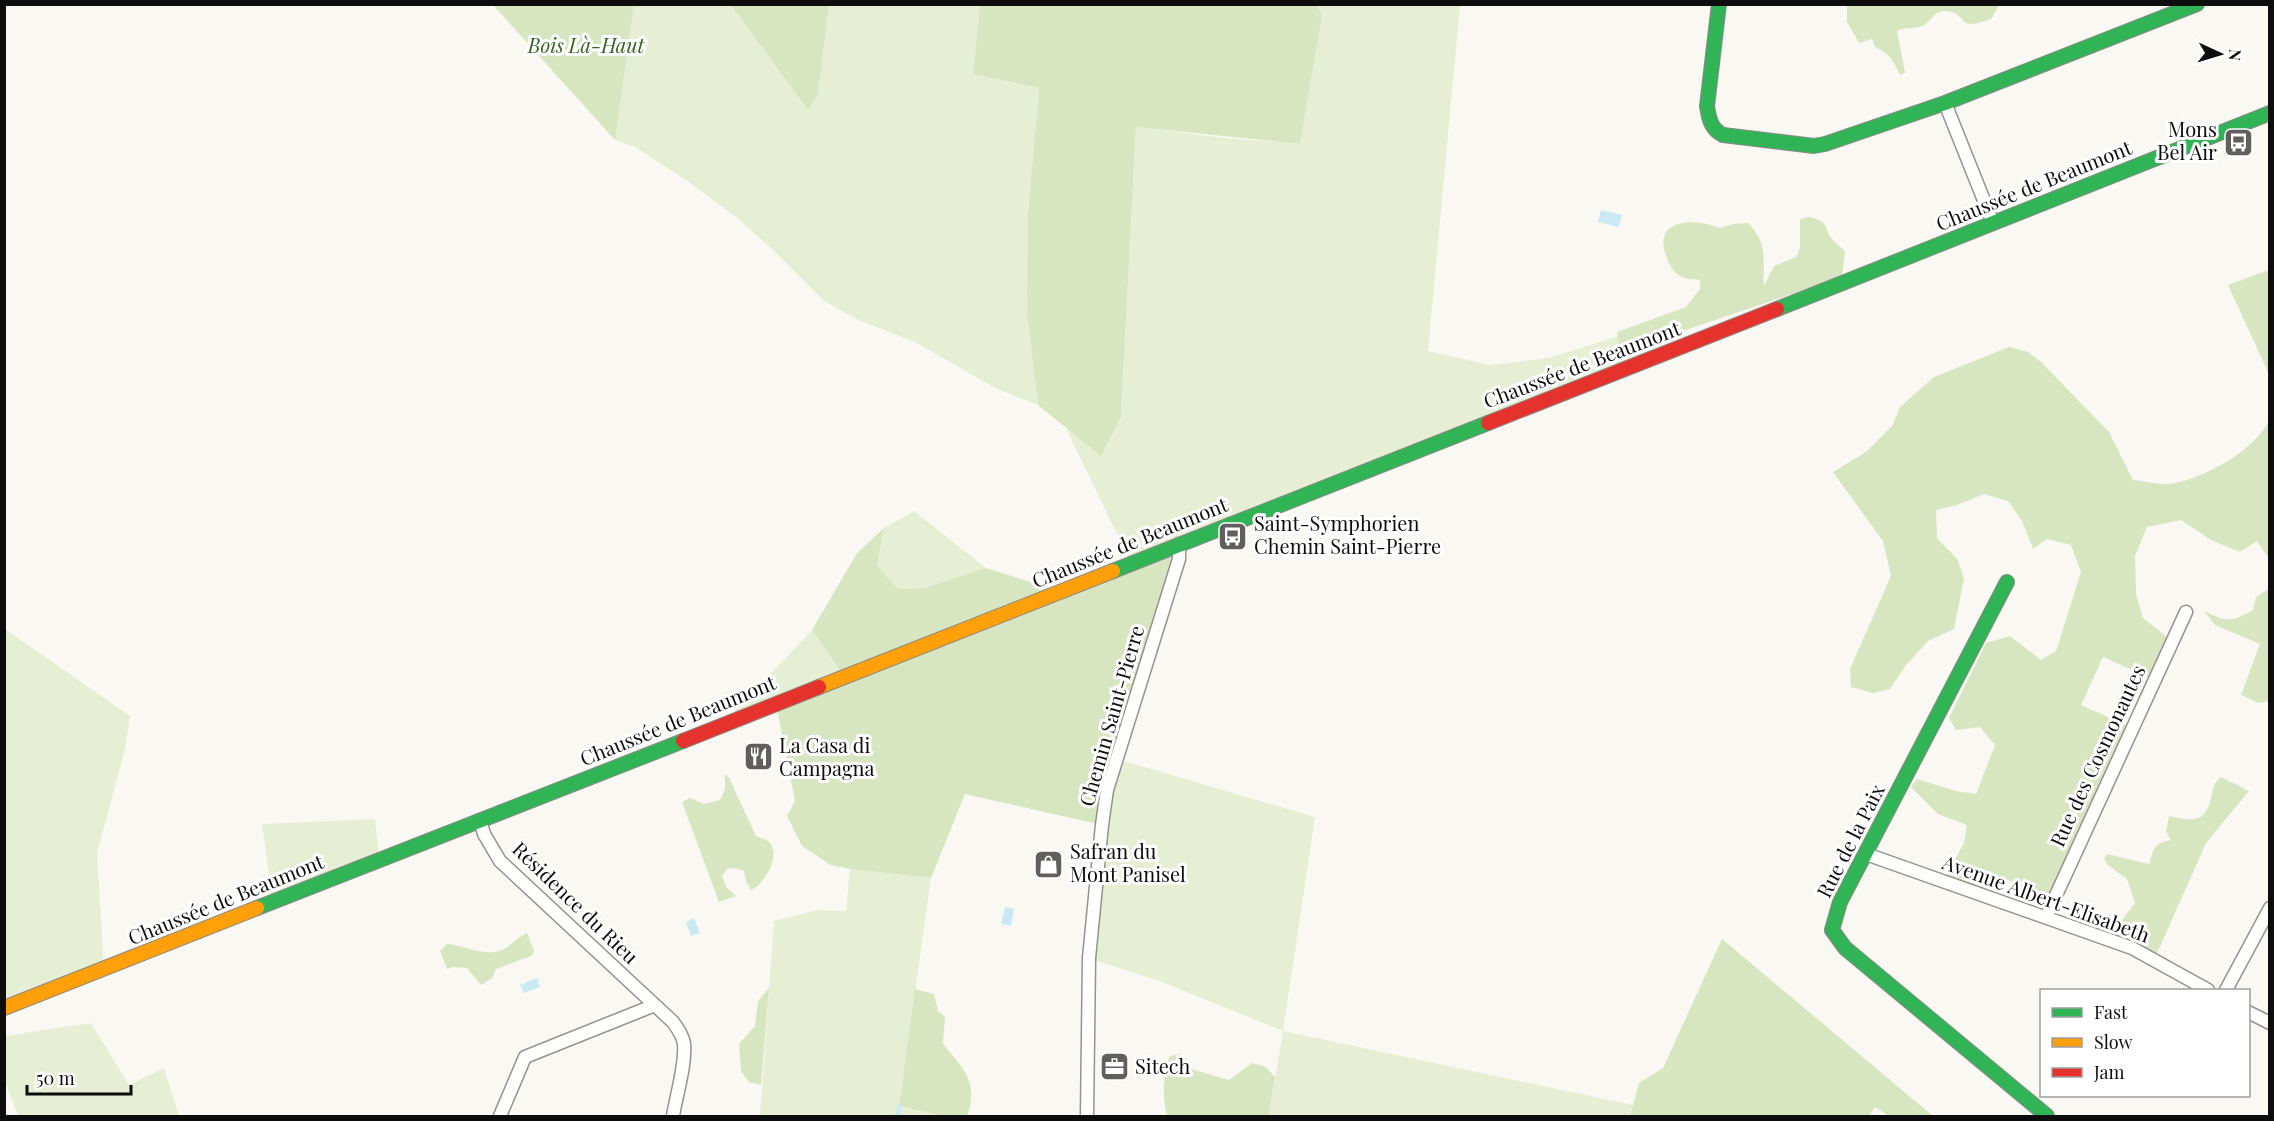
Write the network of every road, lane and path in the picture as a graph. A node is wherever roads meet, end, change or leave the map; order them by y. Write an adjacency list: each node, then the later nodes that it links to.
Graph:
1 (1719, 4): 3 (main road)
2 (2197, 4): 3 (main road)
3 (1945, 103): 5 (street)
4 (2270, 113): 5 (main road, Chaussée de Beaumont)
5 (1993, 223): 6 (main road, Chaussée de Beaumont)
6 (1179, 544): 9 (main road, Chaussée de Beaumont); 21 (street, Chemin Saint-Pierre)
7 (2007, 582): 10 (main road, Rue de la Paix)
8 (2186, 612): 12 (street, Rue des Cosmonautes)
9 (480, 820): 15 (street, Résidence du Rieu); 16 (main road, Chaussée de Beaumont)
10 (1866, 854): 12 (street, Avenue Albert-Elisabeth); 22 (main road, Rue de la Paix)
11 (2270, 908): 14 (street)
12 (2046, 917): 13 (street, Avenue Albert-Elisabeth)
13 (2206, 989)
14 (2227, 989)
15 (655, 1005): 19 (street); 20 (street, Résidence du Rieu)
16 (4, 1008)
17 (2250, 1013): 18 (street)
18 (2270, 1023)
19 (500, 1116)
20 (673, 1116)
21 (1087, 1116)
22 (2047, 1116)

